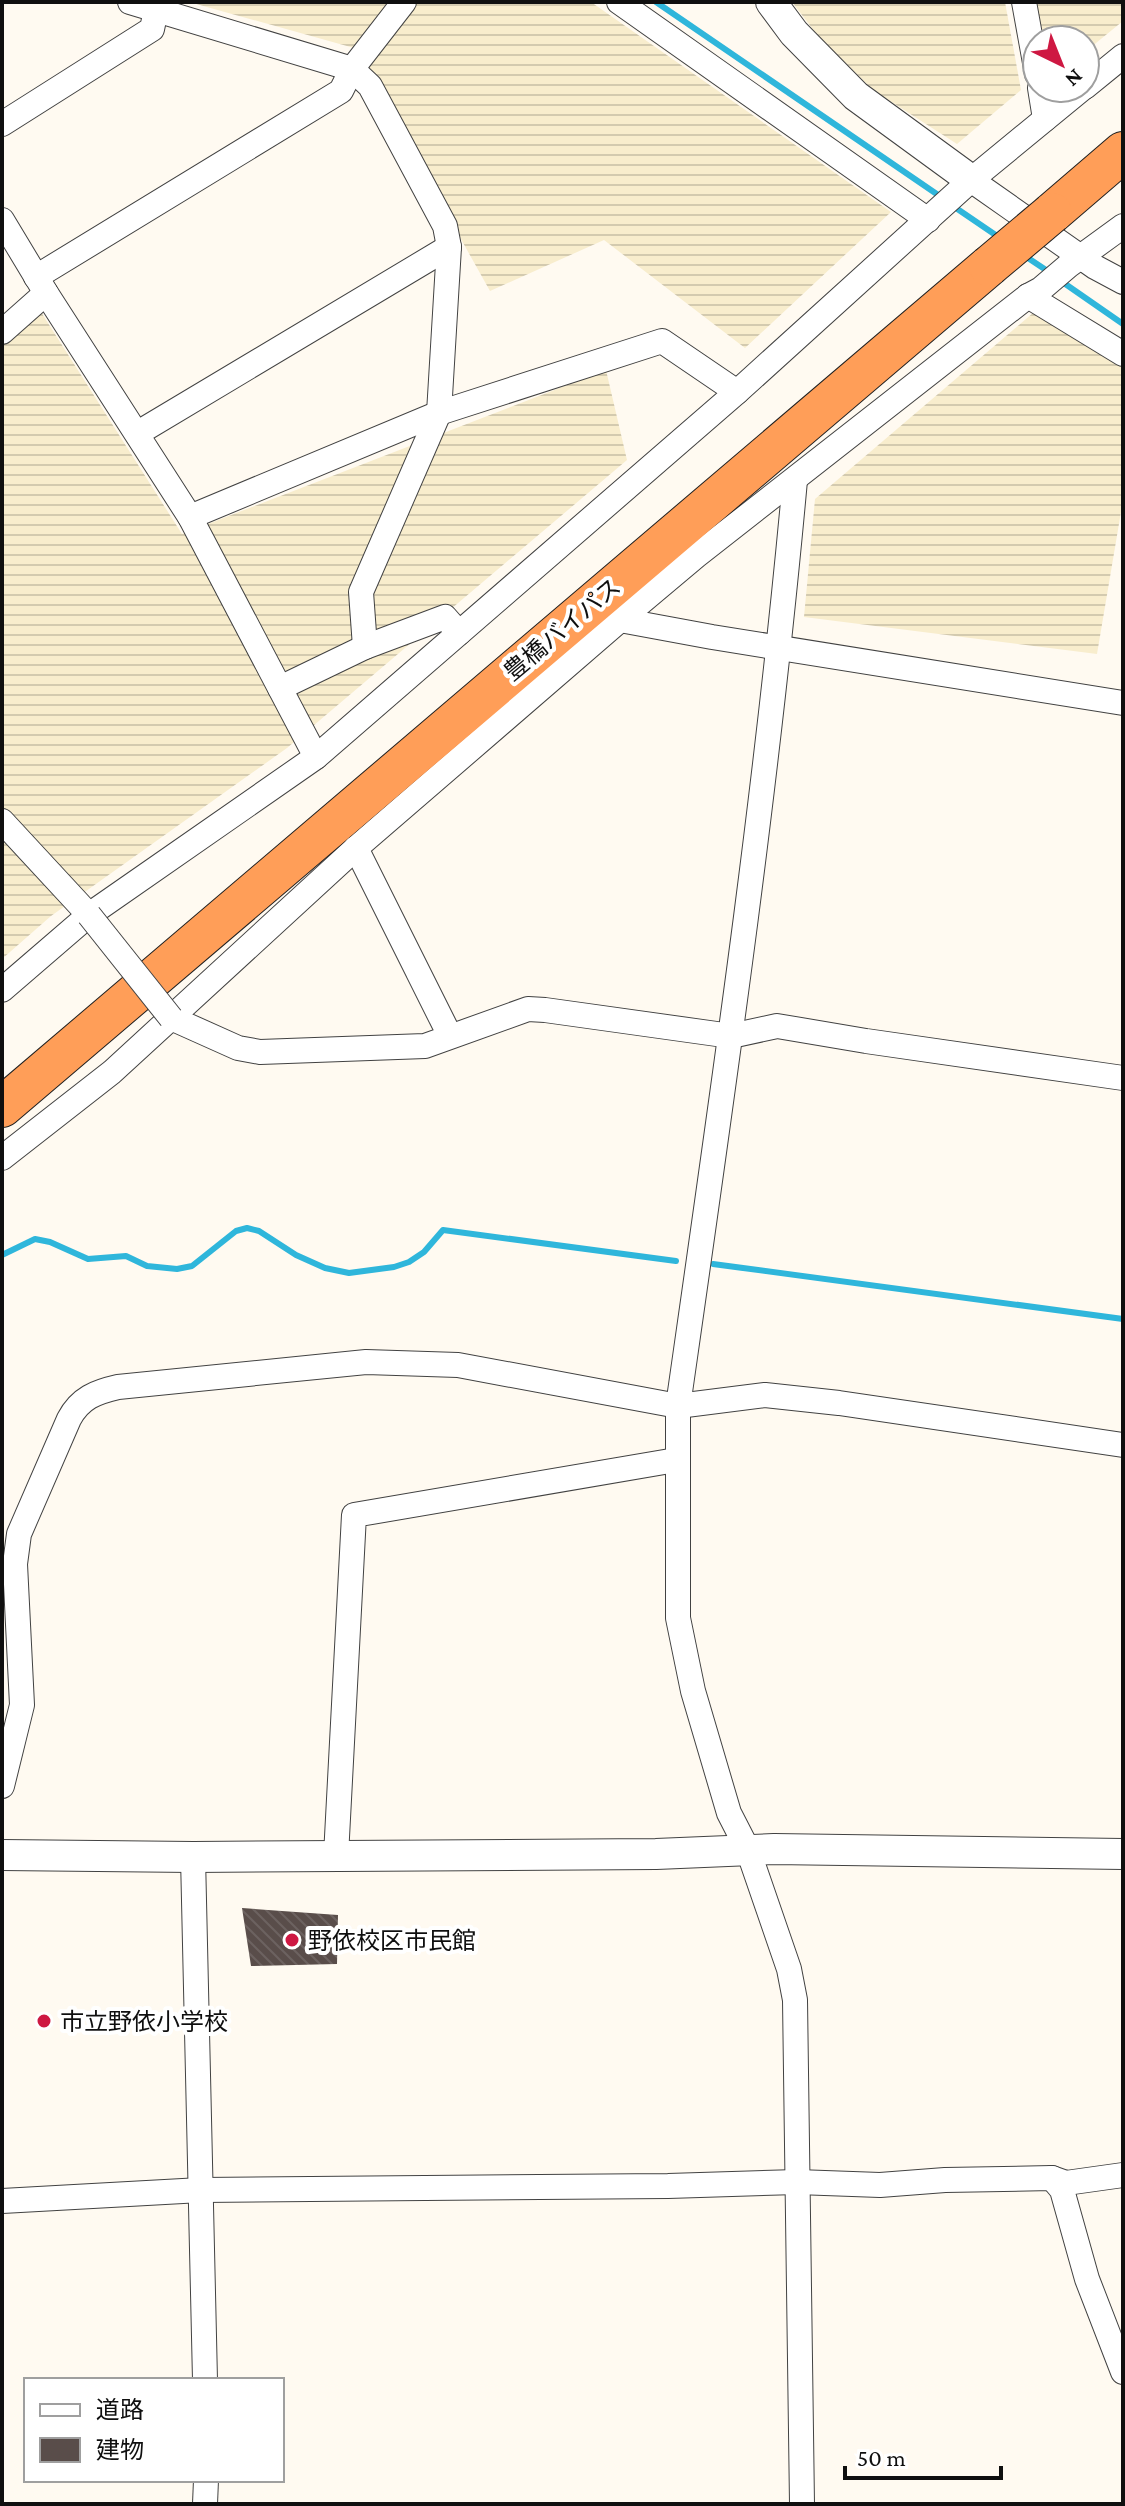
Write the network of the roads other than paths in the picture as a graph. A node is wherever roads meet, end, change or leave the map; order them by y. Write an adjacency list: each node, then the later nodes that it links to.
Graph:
1 (130, 2): 6 (street)
2 (404, 2): 9 (street)
3 (619, 2): 17 (street)
4 (771, 2): 16 (street)
5 (1024, 2): 7 (street)
6 (156, 10): 9 (street); 14 (street)
7 (1028, 24)
8 (1123, 56): 10 (street)
9 (352, 69): 20 (street); 23 (street)
10 (1101, 73)
11 (1043, 104): 13 (street)
12 (1063, 104): 13 (street)
13 (1045, 119): 16 (street)
14 (2, 124)
15 (1123, 152): 42 (highway, 豊橋バイパス, bridge)
16 (966, 185): 17 (street); 21 (street)
17 (933, 215): 27 (street)
18 (2, 220): 23 (street)
19 (1123, 226): 21 (street)
20 (449, 247): 28 (street); 29 (street)
21 (1075, 261): 22 (street); 24 (street)
22 (1123, 282)
23 (41, 285): 25 (street); 29 (street)
24 (1035, 292): 26 (street); 30 (street)
25 (2, 332)
26 (1123, 354)
27 (737, 392): 28 (street); 33 (street)
28 (439, 413): 31 (street); 34 (street)
29 (138, 433): 31 (street)
30 (795, 480): 32 (street); 35 (street)
31 (190, 517): 36 (street)
32 (620, 620): 35 (street); 40 (street)
33 (459, 633): 34 (street); 38 (street)
34 (365, 647): 36 (street)
35 (780, 648): 37 (street); 46 (street)
36 (280, 688): 38 (street)
37 (1123, 703)
38 (316, 757): 41 (street)
39 (2, 821): 41 (street)
40 (356, 848): 44 (street); 45 (street)
41 (89, 915): 43 (street); 44 (street, bridge)
42 (193, 943): 47 (highway, 豊橋バイパス); 48 (highway)
43 (2, 990)
44 (171, 1018): 45 (street); 52 (street)
45 (450, 1036): 46 (street)
46 (731, 1036): 49 (street); 53 (street)
47 (74, 1046): 50 (highway, 豊橋バイパス); 51 (highway)
48 (2, 1074)
49 (1123, 1078)
50 (2, 1107)
51 (2, 1119)
52 (2, 1158)
53 (678, 1406): 54 (street); 55 (street); 56 (street)
54 (1123, 1445)
55 (676, 1460): 58 (street); 61 (street)
56 (8, 1564): 57 (street)
57 (2, 1786)
58 (748, 1850): 59 (street); 61 (street); 65 (street)
59 (1123, 1854)
60 (2, 1855): 62 (street)
61 (336, 1856): 62 (street)
62 (193, 1857): 66 (street)
63 (1123, 2175): 64 (street)
64 (1052, 2178): 65 (street); 68 (street)
65 (797, 2182): 66 (street); 72 (street)
66 (201, 2190): 67 (street); 69 (street)
67 (2, 2201)
68 (1123, 2372)
69 (205, 2378)
70 (206, 2482): 71 (street)
71 (205, 2504)
72 (802, 2504)

